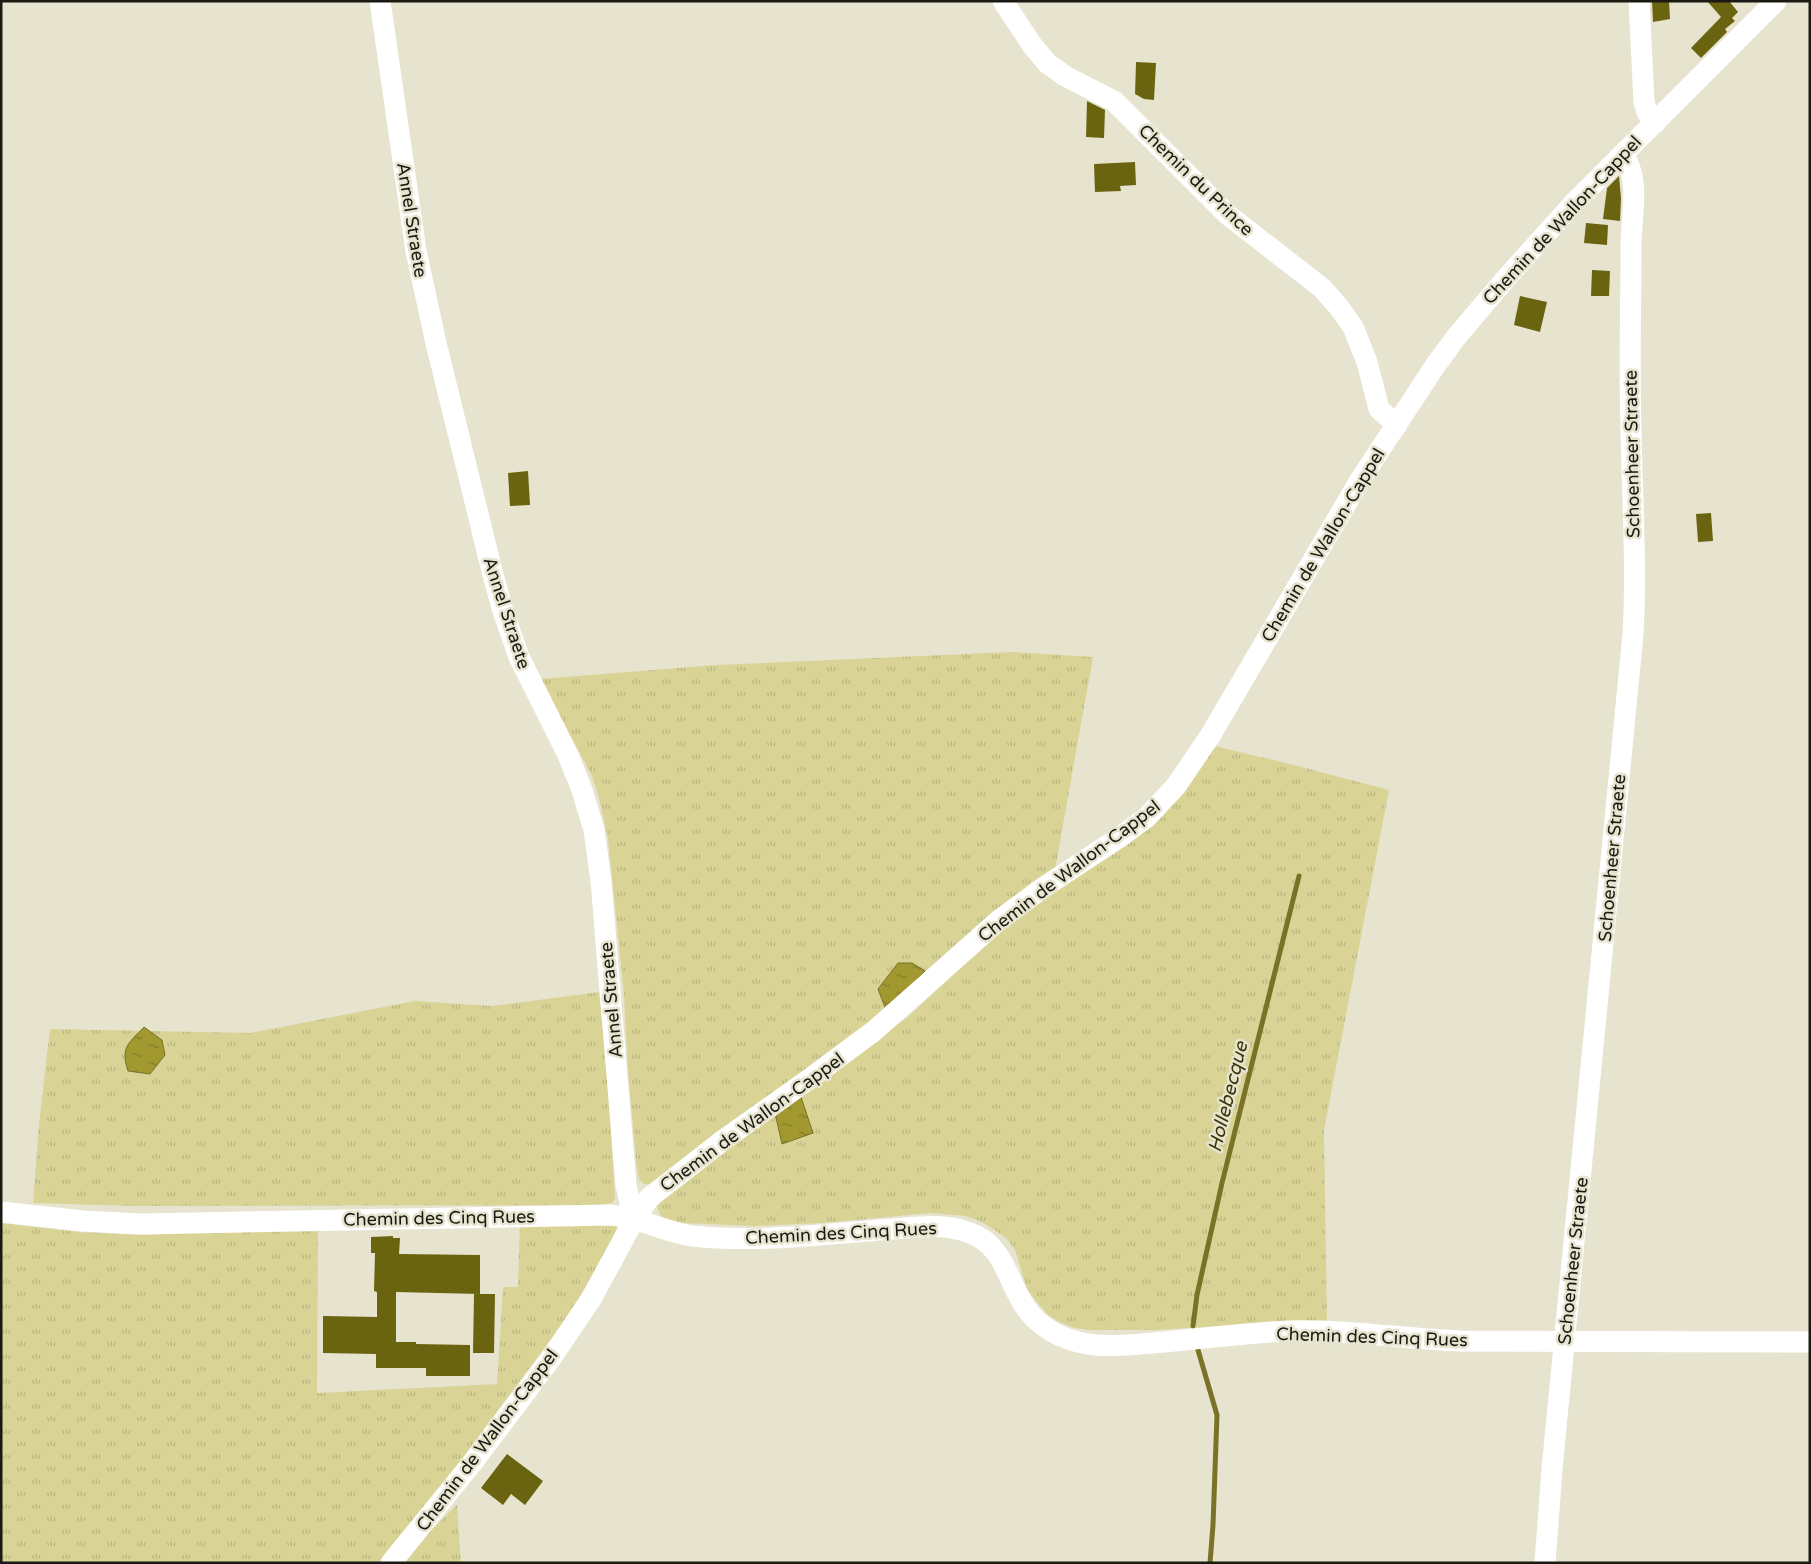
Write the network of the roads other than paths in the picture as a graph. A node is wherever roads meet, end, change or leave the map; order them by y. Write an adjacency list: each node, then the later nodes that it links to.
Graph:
1 (380, 1): 9 (street, Annel Straete)
2 (1003, 1): 7 (street, Chemin du Prince)
3 (1638, 1): 5 (street)
4 (1776, 1): 5 (street, Chemin de Wallon-Cappel)
5 (1655, 123): 6 (street, Chemin de Wallon-Cappel)
6 (1623, 154): 7 (street, Chemin de Wallon-Cappel); 10 (street, Schoenheer Straete)
7 (1397, 425): 9 (street, Chemin de Wallon-Cappel)
8 (1, 1212): 9 (street, Chemin des Cinq Rues)
9 (634, 1220): 10 (street, Chemin des Cinq Rues); 12 (street, Chemin de Wallon-Cappel)
10 (1565, 1341): 11 (street, Chemin des Cinq Rues); 13 (street, Schoenheer Straete)
11 (1810, 1342)
12 (391, 1563)
13 (1544, 1563)

